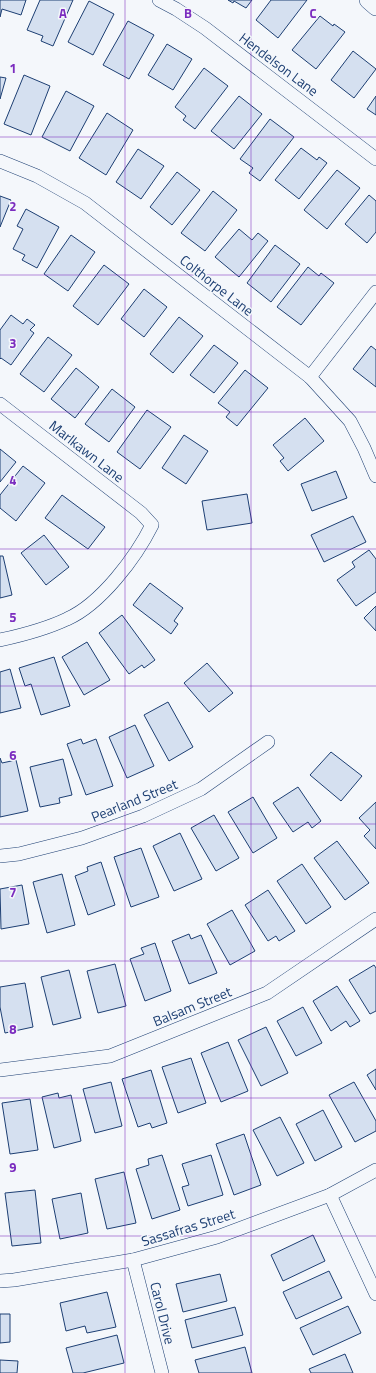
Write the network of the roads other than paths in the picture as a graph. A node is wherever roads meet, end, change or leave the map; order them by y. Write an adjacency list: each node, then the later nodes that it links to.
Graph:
1 (159, 0): 4 (street, Hendelson Lane)
2 (368, 0): 3 (street)
3 (376, 7)
4 (376, 159)
5 (0, 161): 7 (street, Colthorpe Lane)
6 (376, 292): 7 (street)
7 (310, 378): 9 (street, Colthorpe Lane)
8 (0, 404): 10 (street, Marlkawn Lane)
9 (376, 476)
10 (0, 640)
11 (268, 742): 12 (street, Pearland Street)
12 (0, 856)
13 (376, 919): 14 (street, Balsam Street)
14 (0, 1070)
15 (376, 1170): 16 (street, Sassafras Street)
16 (330, 1194): 17 (street, Sassafras Street); 19 (street)
17 (133, 1260): 18 (street, Sassafras Street); 20 (street, Carol Drive)
18 (0, 1281)
19 (376, 1294)
20 (162, 1373)

